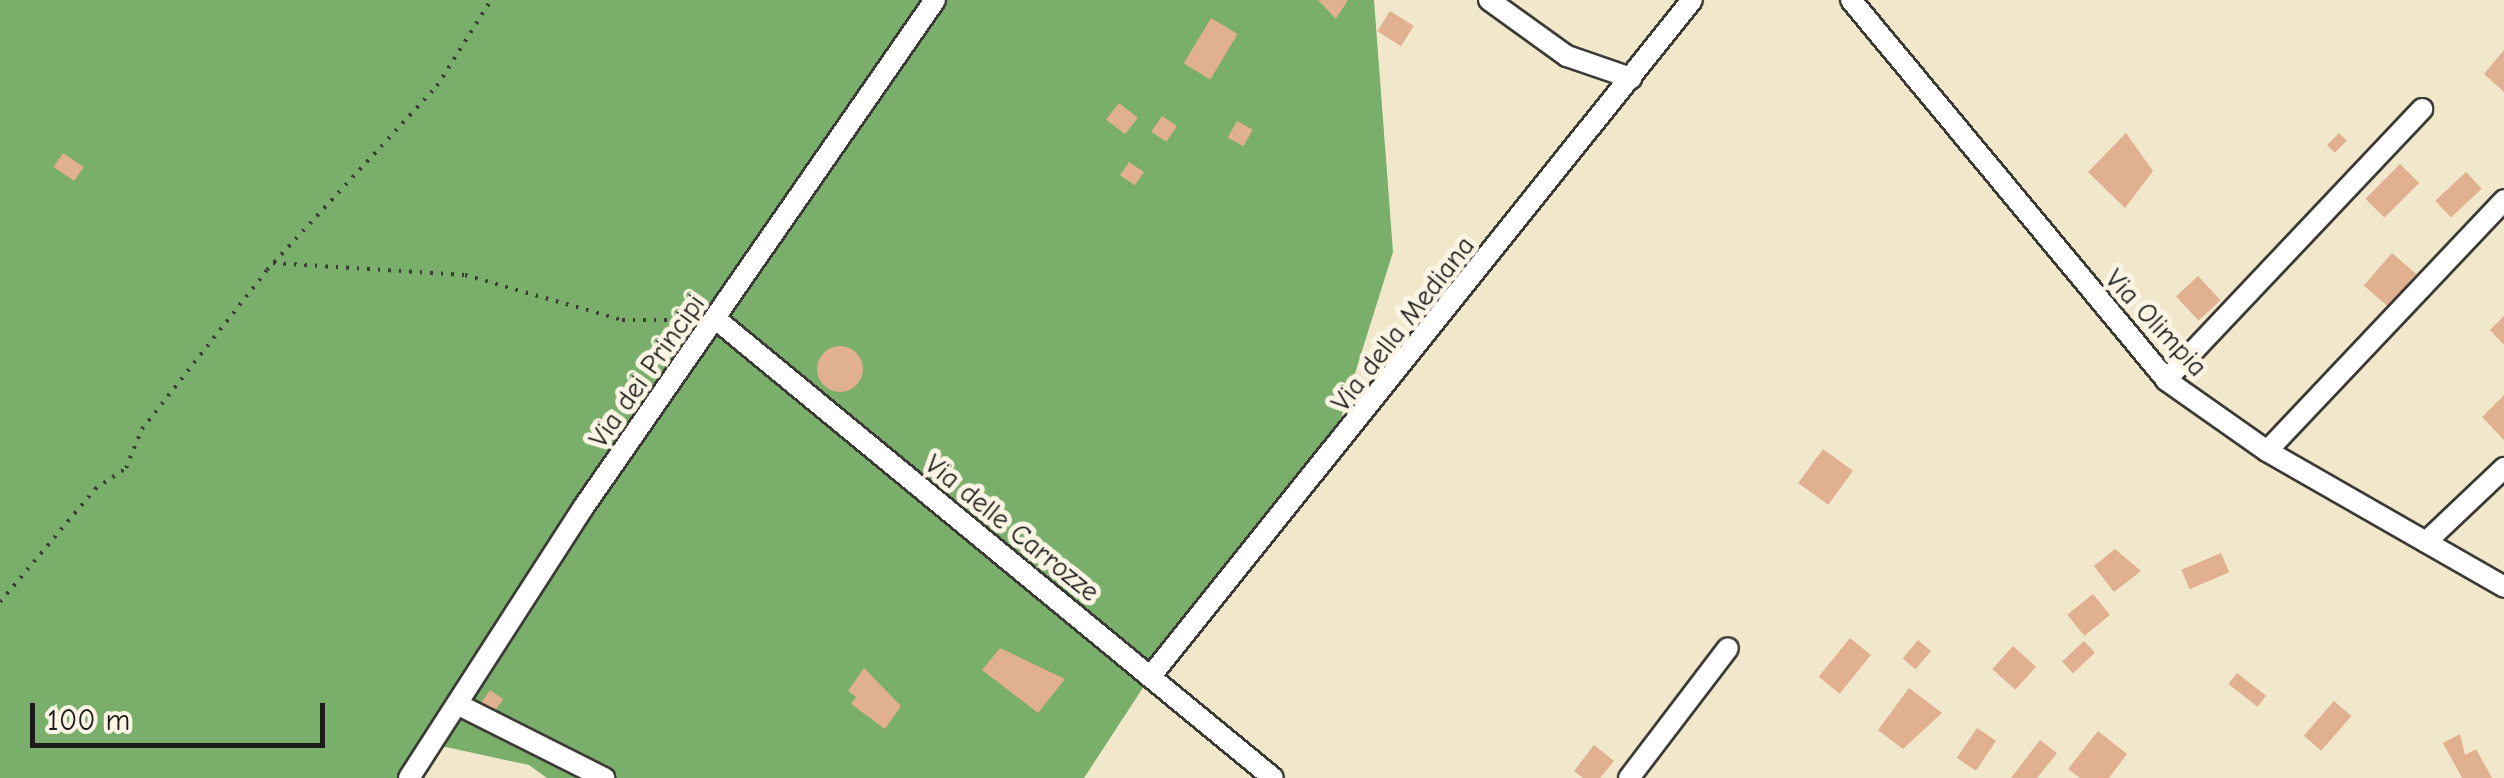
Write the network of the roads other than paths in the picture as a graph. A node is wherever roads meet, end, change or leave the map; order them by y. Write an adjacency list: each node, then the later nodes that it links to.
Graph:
1 (935, 0): 8 (street, Via dei Principi)
2 (1490, 0): 5 (street)
3 (1692, 0): 5 (street, Via della Mediana)
4 (1852, 0): 9 (street, Via Olimpia)
5 (1631, 78): 15 (street, Via della Mediana)
6 (2422, 109): 9 (street)
7 (2504, 200): 10 (street)
8 (717, 320): 15 (street, Via delle Carrozze); 16 (street, Via dei Principi)
9 (2166, 380): 10 (street, Via Olimpia)
10 (2266, 451): 12 (street, Via Olimpia)
11 (2504, 468): 12 (street)
12 (2426, 542): 13 (street, Via Olimpia)
13 (2504, 587)
14 (1728, 648): 20 (street)
15 (1150, 677): 19 (street, Via delle Carrozze)
16 (457, 704): 17 (street, Via dei Principi); 18 (street)
17 (409, 778)
18 (604, 778)
19 (1273, 778)
20 (1629, 778)

